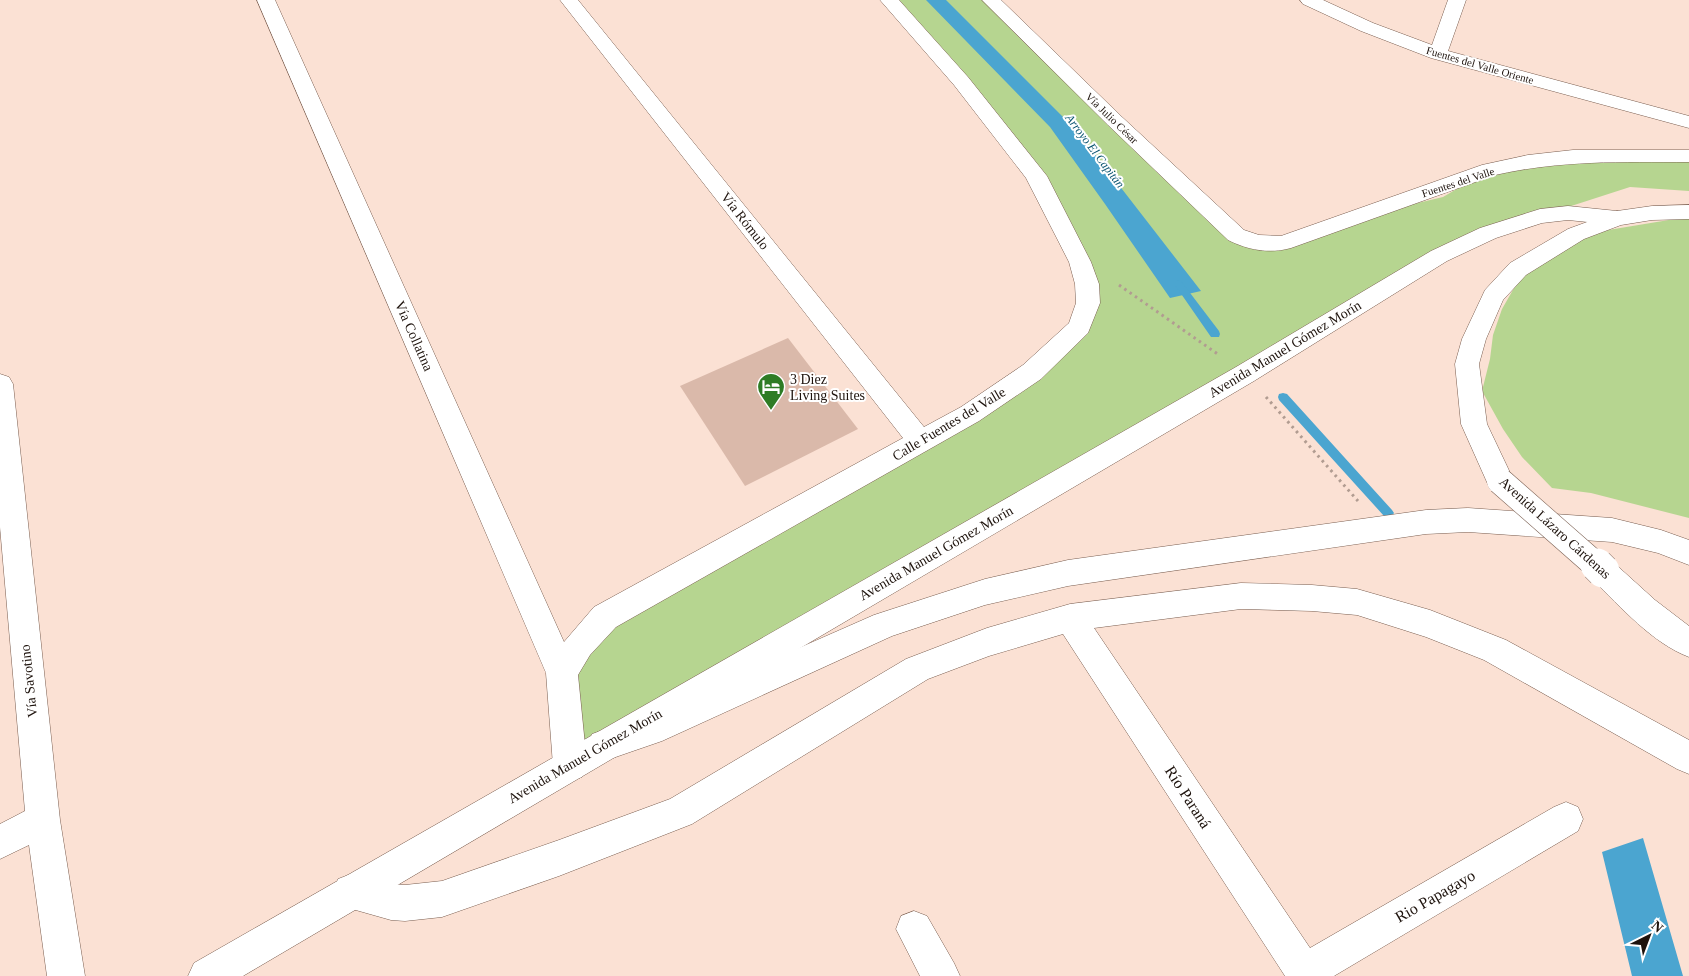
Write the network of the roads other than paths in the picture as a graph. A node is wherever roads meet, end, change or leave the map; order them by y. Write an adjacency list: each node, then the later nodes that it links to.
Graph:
1 (266, 0): 19 (main road, Vía Collatina)
2 (570, 0): 15 (main road, Vía Rómulo)
3 (889, 0): 15 (main road, Calle Fuentes del Valle)
4 (991, 0): 13 (main road, Vía Julio César)
5 (1308, 0): 7 (main road, Fuentes del Valle Oriente)
6 (1457, 0): 7 (main road)
7 (1438, 54): 8 (main road, Fuentes del Valle Oriente)
8 (1657, 113): 9 (main road, Fuentes del Valle Oriente); 10 (main road)
9 (1689, 122)
10 (1684, 156): 13 (main road, Fuentes del Valle)
11 (1689, 212): 12 (main road, Avenida Manuel Gómez Morín)
12 (1617, 218): 18 (main road, Avenida Lázaro Cárdenas, bridge); 20 (main road, Avenida Manuel Gómez Morín)
13 (1236, 235)
14 (0, 384): 24 (main road, Vía Savotino)
15 (921, 442): 19 (main road, Calle Fuentes del Valle)
16 (1689, 554): 20 (main road)
17 (1070, 618): 21 (main road); 26 (main road); 28 (main road, Río Paraná)
18 (1689, 643)
19 (562, 673): 22 (main road)
20 (604, 745): 22 (main road, Avenida Manuel Gómez Morín)
21 (1689, 758)
22 (570, 765): 26 (main road, Avenida Manuel Gómez Morín)
23 (1566, 819): 28 (main road, Rio Papagayo)
24 (43, 820): 25 (main road); 29 (main road, Vía Savotino)
25 (0, 842)
26 (351, 892): 30 (main road, Avenida Manuel Gómez Morín)
27 (914, 929): 31 (main road)
28 (1306, 974)
29 (66, 976)
30 (207, 976)
31 (941, 976)

